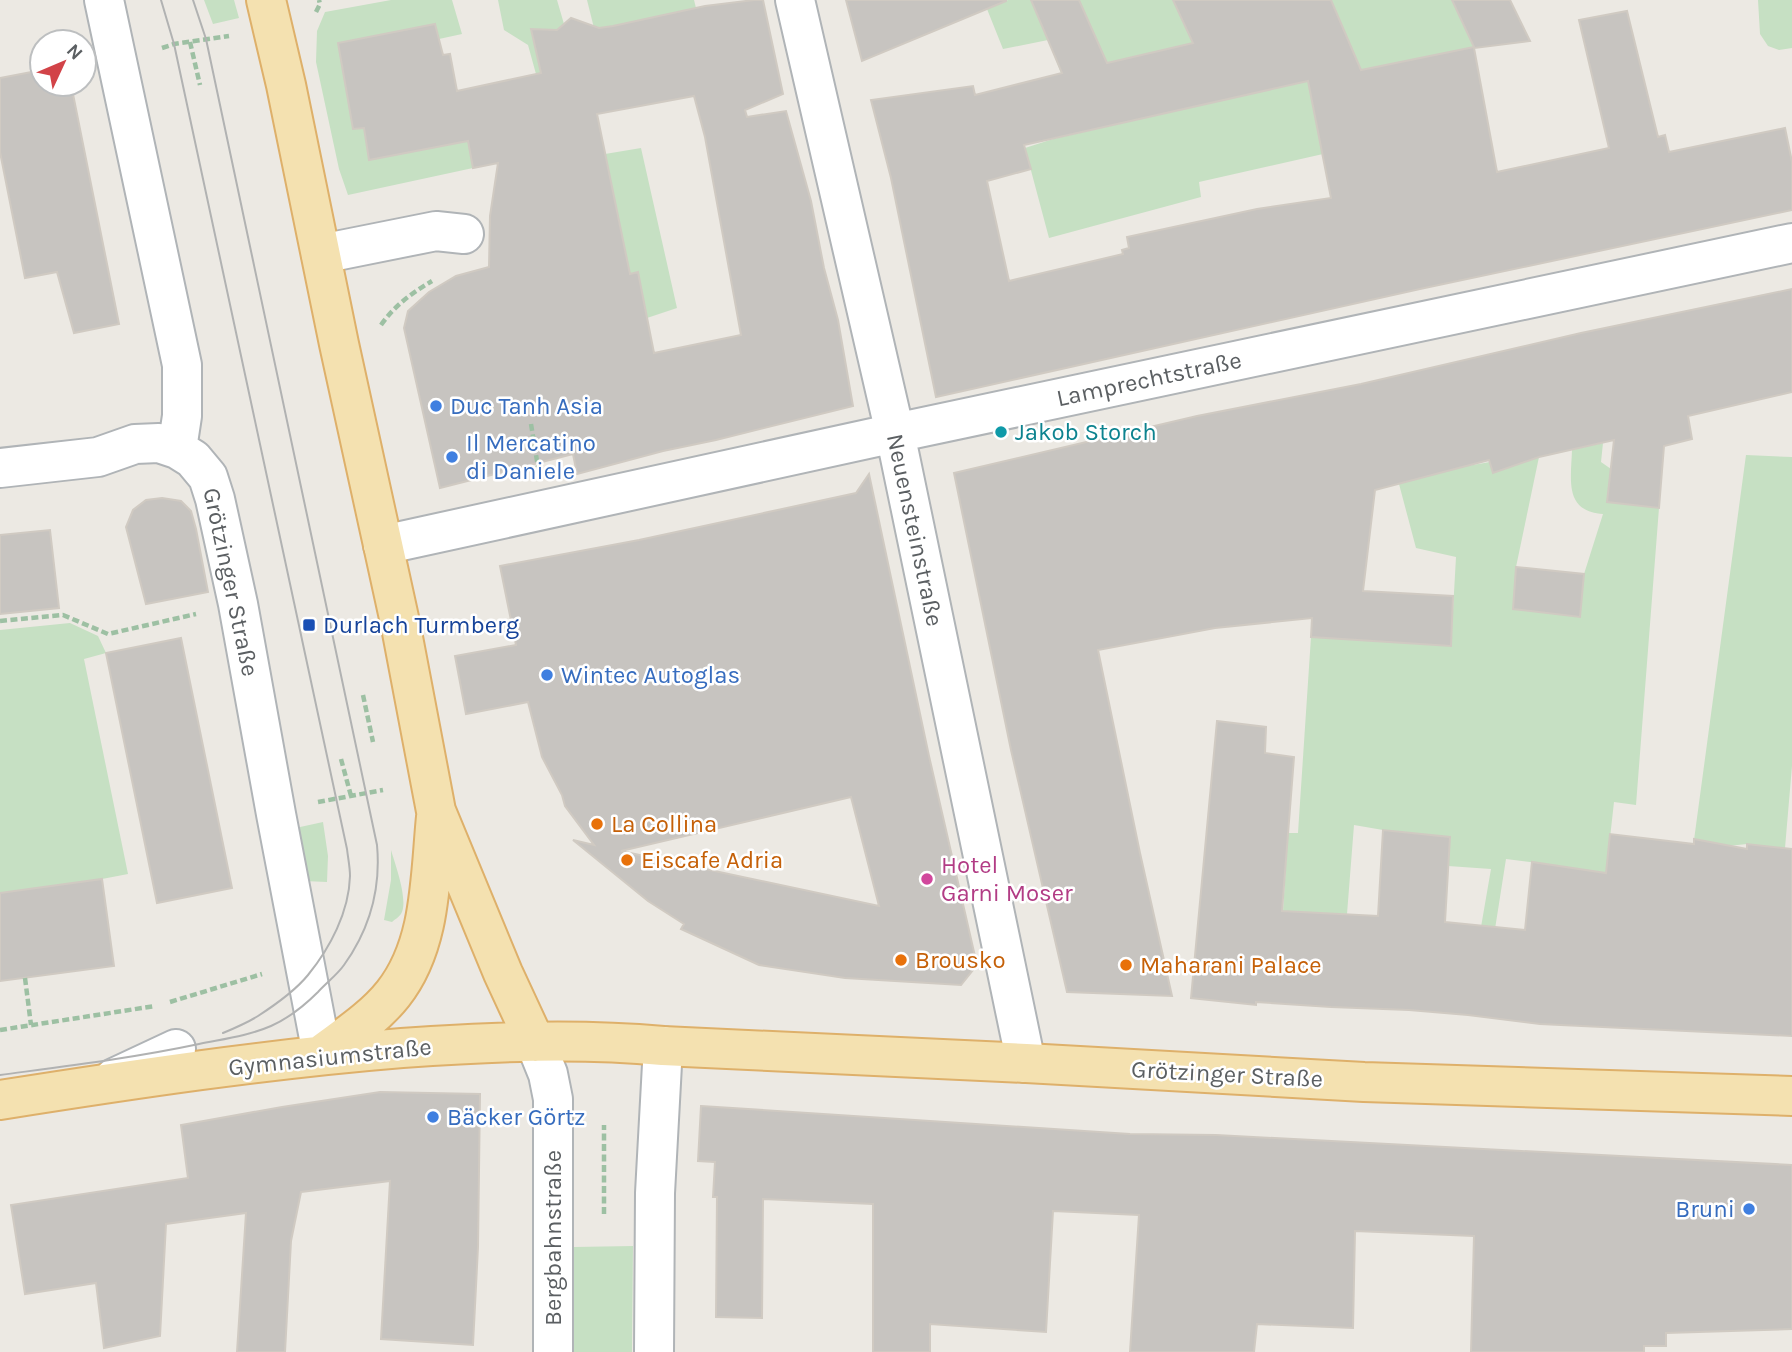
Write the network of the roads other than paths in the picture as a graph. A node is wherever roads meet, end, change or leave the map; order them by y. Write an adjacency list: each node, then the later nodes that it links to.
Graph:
1 (103, 0): 8 (street)
2 (795, 0): 7 (street, Neuensteinstraße)
3 (269, 15): 6 (main road)
4 (464, 234): 6 (street)
5 (1792, 243): 7 (street, Lamprechtstraße)
6 (321, 254): 10 (main road)
7 (895, 433): 10 (street, Lamprechtstraße); 16 (street, Neuensteinstraße)
8 (177, 449): 9 (street); 15 (street, Grötzinger Straße)
9 (0, 468)
10 (383, 545): 11 (main road)
11 (436, 811): 12 (main road); 15 (main road)
12 (535, 1042): 13 (main road, Gymnasiumstraße); 15 (main road, Gymnasiumstraße); 20 (street, Bergbahnstraße)
13 (663, 1046): 16 (main road, Grötzinger Straße); 21 (street)
14 (176, 1049): 17 (street)
15 (322, 1054): 17 (main road, Gymnasiumstraße)
16 (1026, 1063): 18 (main road, Grötzinger Straße)
17 (102, 1084): 19 (main road, Gymnasiumstraße)
18 (1792, 1096)
19 (0, 1100)
20 (553, 1352)
21 (654, 1352)

